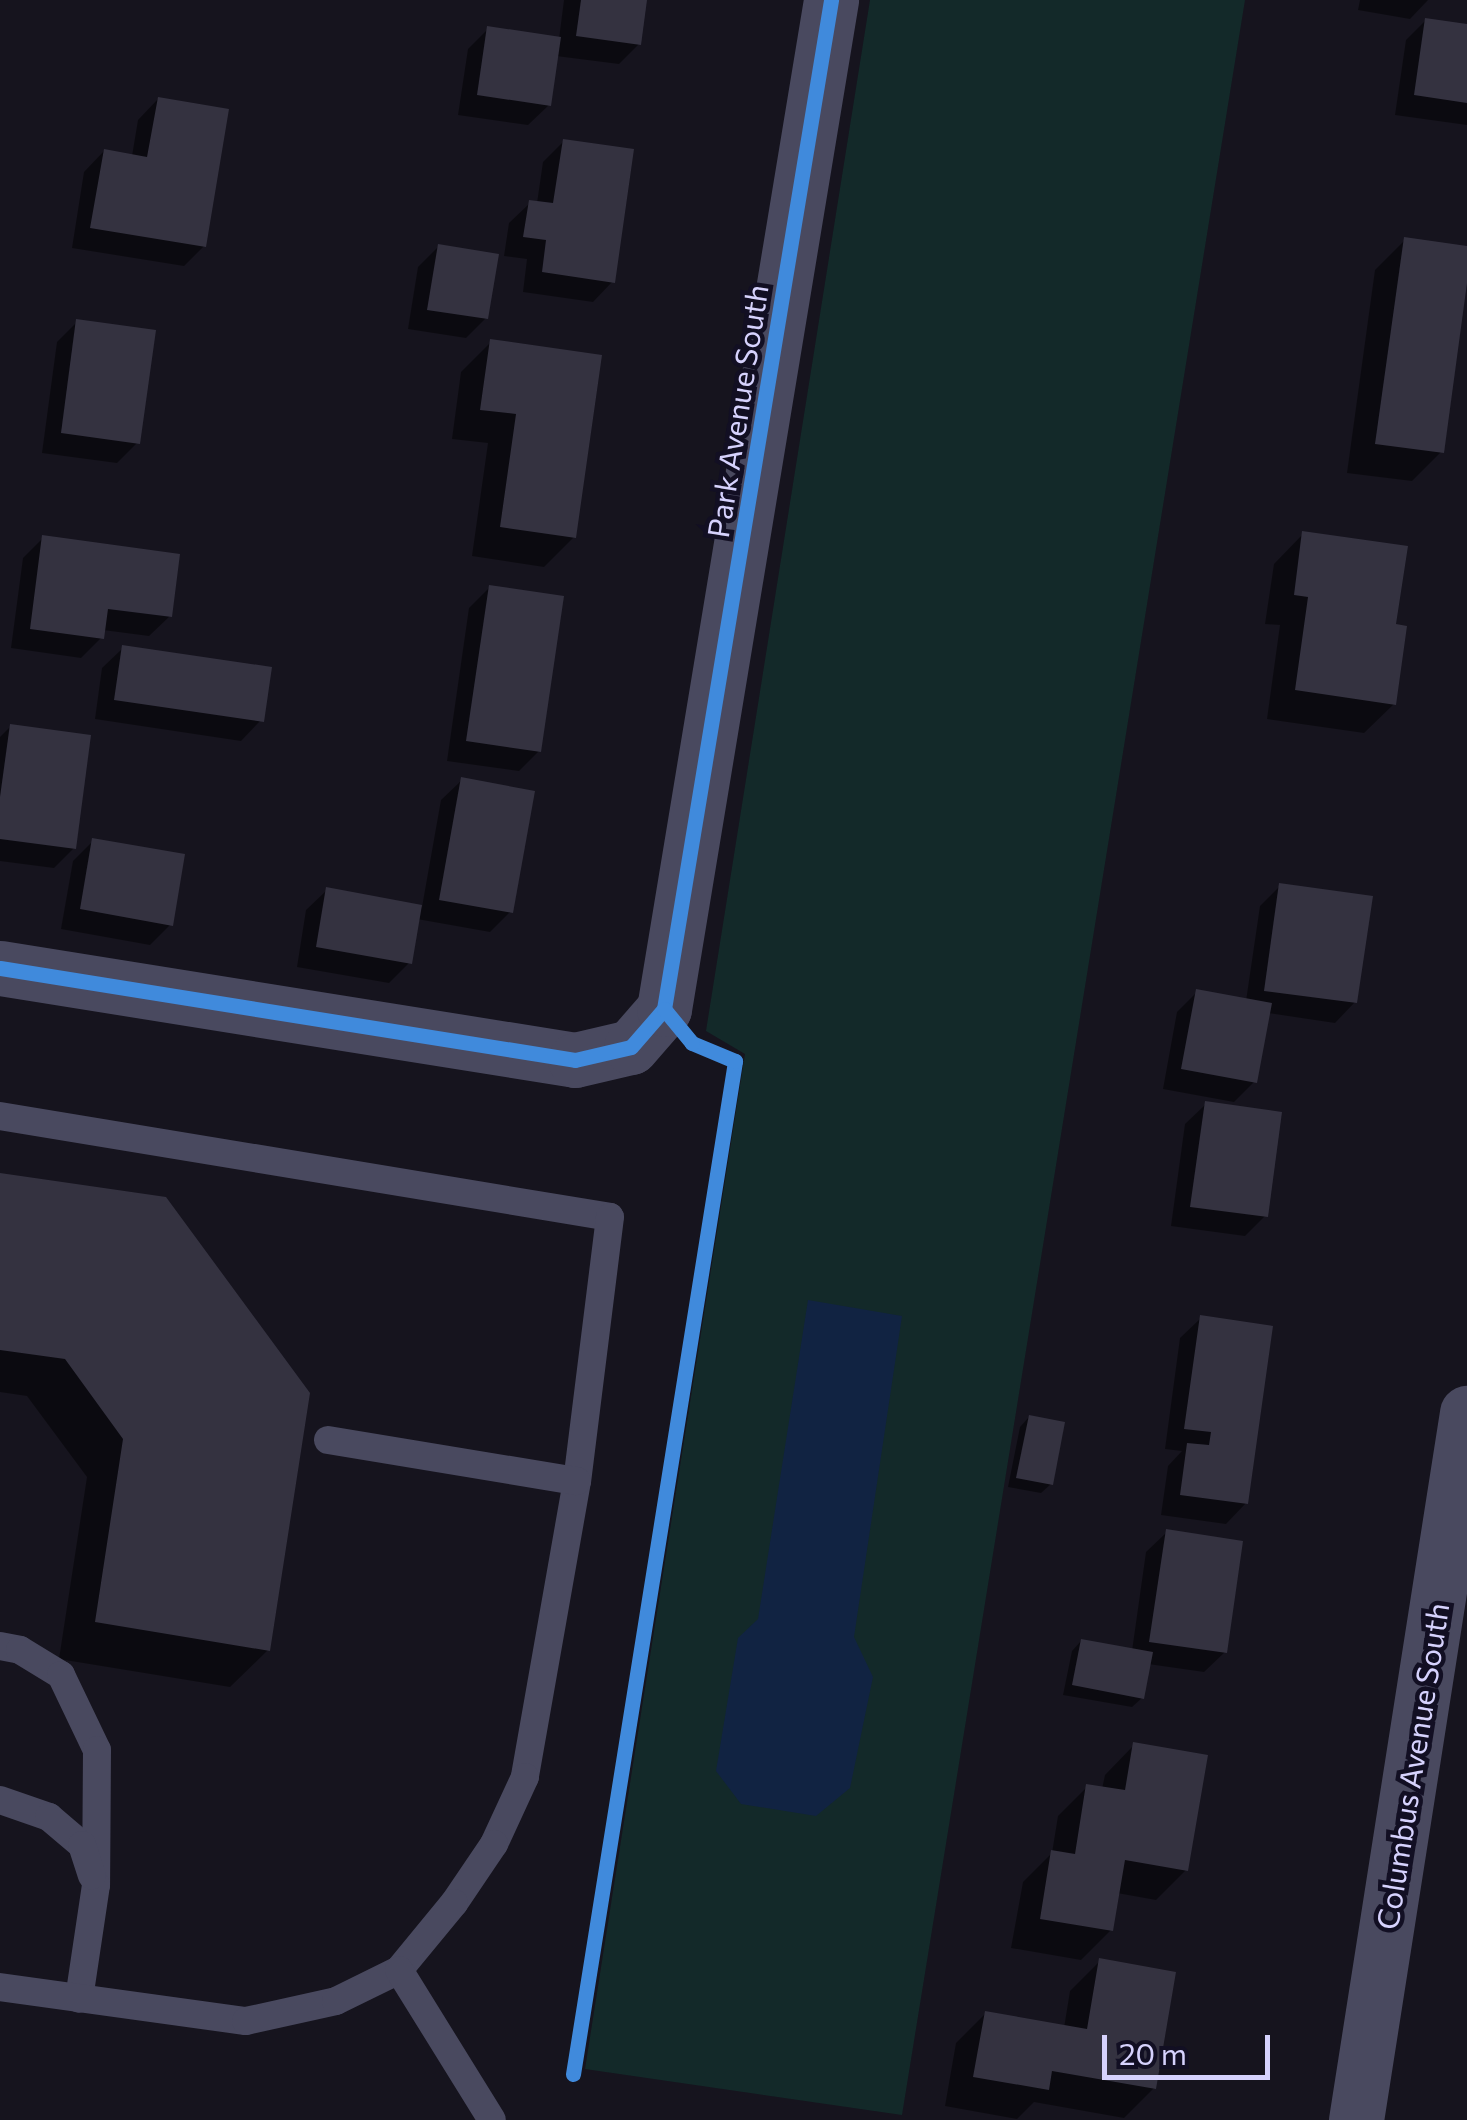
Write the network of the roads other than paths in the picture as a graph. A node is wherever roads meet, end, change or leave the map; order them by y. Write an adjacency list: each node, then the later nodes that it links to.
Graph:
1 (831, 0): 2 (street, Park Avenue South)
2 (0, 968)
3 (0, 1116): 6 (lane)
4 (1467, 1413): 14 (street, Columbus Avenue South)
5 (328, 1440): 6 (lane)
6 (577, 1481): 10 (lane)
7 (0, 1646): 9 (lane)
8 (0, 1800): 9 (lane)
9 (96, 1886): 12 (lane)
10 (399, 1970): 12 (lane); 13 (lane)
11 (0, 1987): 12 (lane)
12 (79, 1999)
13 (492, 2120)
14 (1356, 2120)

